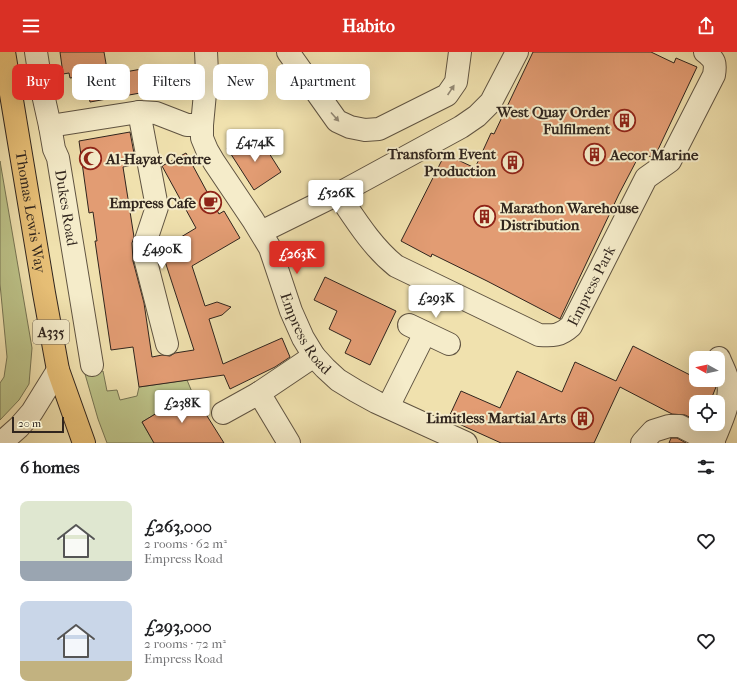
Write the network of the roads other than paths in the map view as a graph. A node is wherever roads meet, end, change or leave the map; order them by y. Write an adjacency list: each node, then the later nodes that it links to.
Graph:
1 (4, 52): 17 (main road, Thomas Lewis Way / A335)
2 (36, 52): 10 (street, Dukes Road)
3 (206, 52): 9 (street, Empress Road)
4 (288, 52): 5 (street, one-way to 5)
5 (460, 52)
6 (517, 52): 11 (street)
7 (705, 52): 11 (street, Empress Park)
8 (139, 112): 9 (street); 10 (street); 13 (street)
9 (202, 125): 12 (street, Empress Road)
10 (50, 126): 16 (street, Dukes Road)
11 (338, 194): 12 (street)
12 (260, 232): 15 (street, Empress Road)
13 (167, 344)
14 (449, 344): 21 (street)
15 (314, 356): 19 (street); 21 (street, Empress Road)
16 (92, 365)
17 (58, 370): 23 (street); 24 (main road, Thomas Lewis Way / A335)
18 (725, 373): 20 (street)
19 (259, 393): 22 (street); 25 (street)
20 (733, 397): 28 (street)
21 (388, 407): 26 (street, Empress Road)
22 (223, 413)
23 (1, 443)
24 (84, 443)
25 (289, 443)
26 (466, 443)
27 (642, 443): 28 (street)
28 (713, 443)

